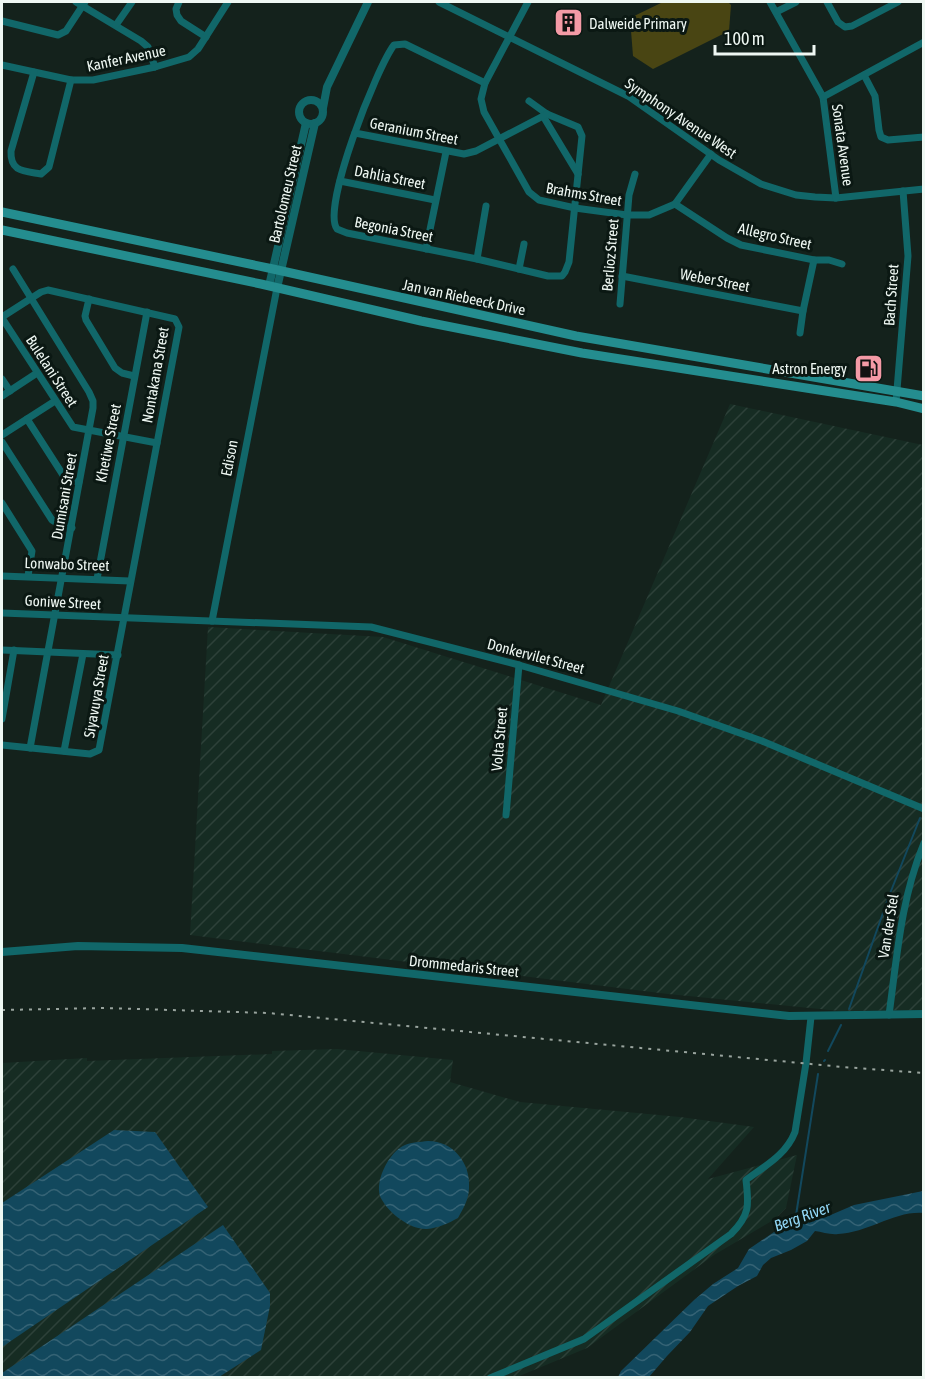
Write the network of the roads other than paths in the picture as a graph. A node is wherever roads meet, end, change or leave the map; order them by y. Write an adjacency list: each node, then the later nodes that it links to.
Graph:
1 (132, 2): 16 (street)
2 (179, 2): 17 (street)
3 (228, 2): 17 (street, Kanfer Avenue)
4 (368, 2): 14 (street)
5 (373, 2): 14 (street)
6 (439, 2): 18 (street, Symphony Avenue West)
7 (528, 2): 18 (street)
8 (770, 2): 13 (street, Sonata Avenue)
9 (796, 2): 13 (street)
10 (826, 2): 11 (street)
11 (898, 2)
12 (81, 3): 15 (street); 16 (street)
13 (776, 12): 27 (street, Sonata Avenue)
14 (363, 14): 26 (street, Bartolomeu Street)
15 (2, 21)
16 (116, 25): 21 (street)
17 (206, 37): 21 (street, Kanfer Avenue)
18 (508, 37): 25 (street, Brahms Street); 37 (street, Symphony Avenue West)
19 (924, 42): 23 (street)
20 (2, 65): 22 (street, Kanfer Avenue)
21 (155, 67): 24 (street, Kanfer Avenue)
22 (34, 72): 24 (street, Kanfer Avenue); 24 (street)
23 (864, 75): 27 (street); 34 (street)
24 (70, 80)
25 (485, 83): 33 (street, Begonia Street); 35 (street, Brahms Street)
26 (327, 87): 28 (street, Bartolomeu Street); 30 (street, Bartolomeu Street)
27 (823, 97): 43 (street, Sonata Avenue)
28 (308, 100): 30 (street); 32 (street, Bartolomeu Street)
29 (529, 101): 31 (street)
30 (323, 108): 32 (street, Bartolomeu Street)
31 (545, 115): 35 (street, Geranium Street); 38 (street); 38 (street)
32 (310, 123): 58 (street, Bartolomeu Street)
33 (355, 133): 36 (street, Geranium Street); 40 (street, Begonia Street)
34 (924, 137)
35 (500, 139): 36 (street, Geranium Street); 47 (street, Brahms Street)
36 (446, 152): 44 (street)
37 (711, 154): 43 (street, Symphony Avenue West); 45 (street)
38 (578, 174): 47 (street)
39 (635, 174): 49 (street, Berlioz Street)
40 (340, 181): 44 (street, Dahlia Street); 52 (street, Begonia Street)
41 (924, 189): 42 (street, Symphony Avenue West)
42 (903, 191): 43 (street, Symphony Avenue West); 71 (street, Bach Street)
43 (837, 198)
44 (435, 200): 52 (street)
45 (675, 204): 49 (street, Brahms Street); 54 (street, Allegro Street)
46 (486, 207): 53 (street)
47 (574, 208): 49 (street, Brahms Street); 57 (street, Begonia Street)
48 (2, 212): 58 (main road, Jan van Riebeeck Drive)
49 (627, 215): 59 (street, Berlioz Street)
50 (2, 231): 60 (main road)
51 (524, 244): 57 (street)
52 (426, 249): 53 (street, Begonia Street)
53 (477, 260): 57 (street, Begonia Street)
54 (814, 260): 55 (street, Allegro Street); 64 (street)
55 (842, 264)
56 (14, 269): 61 (street, Dumisani Street)
57 (519, 269)
58 (277, 270): 60 (street, Bartolomeu Street); 71 (main road, Jan van Riebeeck Drive)
59 (622, 276): 63 (street, Berlioz Street); 64 (street, Weber Street)
60 (273, 287): 76 (main road); 95 (street, Edison)
61 (30, 298): 62 (street, Nontakana Street); 66 (street, Nontakana Street); 79 (street, Dumisani Street)
62 (89, 299): 65 (street, Nontakana Street); 69 (street)
63 (620, 304)
64 (803, 311): 67 (street)
65 (147, 312): 69 (street, Khetiwe Street); 83 (street, Nontakana Street)
66 (2, 317): 68 (street, Bulelani Street)
67 (800, 333)
68 (37, 374): 72 (street); 75 (street, Bulelani Street)
69 (135, 376): 81 (street, Khetiwe Street)
70 (2, 379): 72 (street)
71 (898, 390): 74 (main road, Jan van Riebeeck Drive); 76 (street, Bach Street)
72 (9, 391): 73 (street)
73 (2, 396)
74 (924, 396)
75 (55, 401): 78 (street); 79 (street, Bulelani Street)
76 (896, 402): 77 (main road)
77 (924, 409)
78 (27, 419): 80 (street); 84 (street)
79 (90, 431): 81 (street, Bulelani Street); 84 (street, Dumisani Street)
80 (2, 435)
81 (123, 437): 83 (street, Bulelani Street); 90 (street, Khetiwe Street)
82 (2, 442): 86 (street)
83 (157, 442): 91 (street, Nontakana Street)
84 (80, 482): 86 (street, Dumisani Street)
85 (2, 503): 88 (street)
86 (72, 528): 89 (street, Dumisani Street)
87 (2, 576): 88 (street, Lonwabo Street)
88 (28, 576): 89 (street, Lonwabo Street)
89 (63, 578): 90 (street, Lonwabo Street); 93 (street, Dumisani Street)
90 (97, 579): 91 (street, Lonwabo Street)
91 (130, 581): 94 (street, Nontakana Street)
92 (2, 613): 93 (street, Goniwe Street)
93 (55, 615): 94 (street, Goniwe Street); 98 (street, Dumisani Street)
94 (123, 619): 95 (street, Donkervilet Street); 100 (street, Siyavuya Street)
95 (212, 621): 101 (street, Donkervilet Street)
96 (2, 650): 97 (street)
97 (14, 650): 98 (street); 102 (street)
98 (49, 652): 99 (street); 104 (street, Dumisani Street)
99 (83, 654): 100 (street); 105 (street)
100 (117, 655): 105 (street, Siyavuya Street)
101 (519, 665): 106 (street, Donkervilet Street); 107 (street, Volta Street)
102 (2, 719)
103 (2, 745): 104 (street, Siyavuya Street)
104 (30, 748): 105 (street, Siyavuya Street)
105 (64, 751)
106 (924, 809)
107 (506, 815)
108 (924, 843): 111 (street, Van der Stel)
109 (2, 952): 112 (street, Drommedaris Street)
110 (924, 1014): 111 (street, Drommedaris Street)
111 (889, 1015): 112 (street, Drommedaris Street)
112 (811, 1017): 113 (street)
113 (490, 1377)

